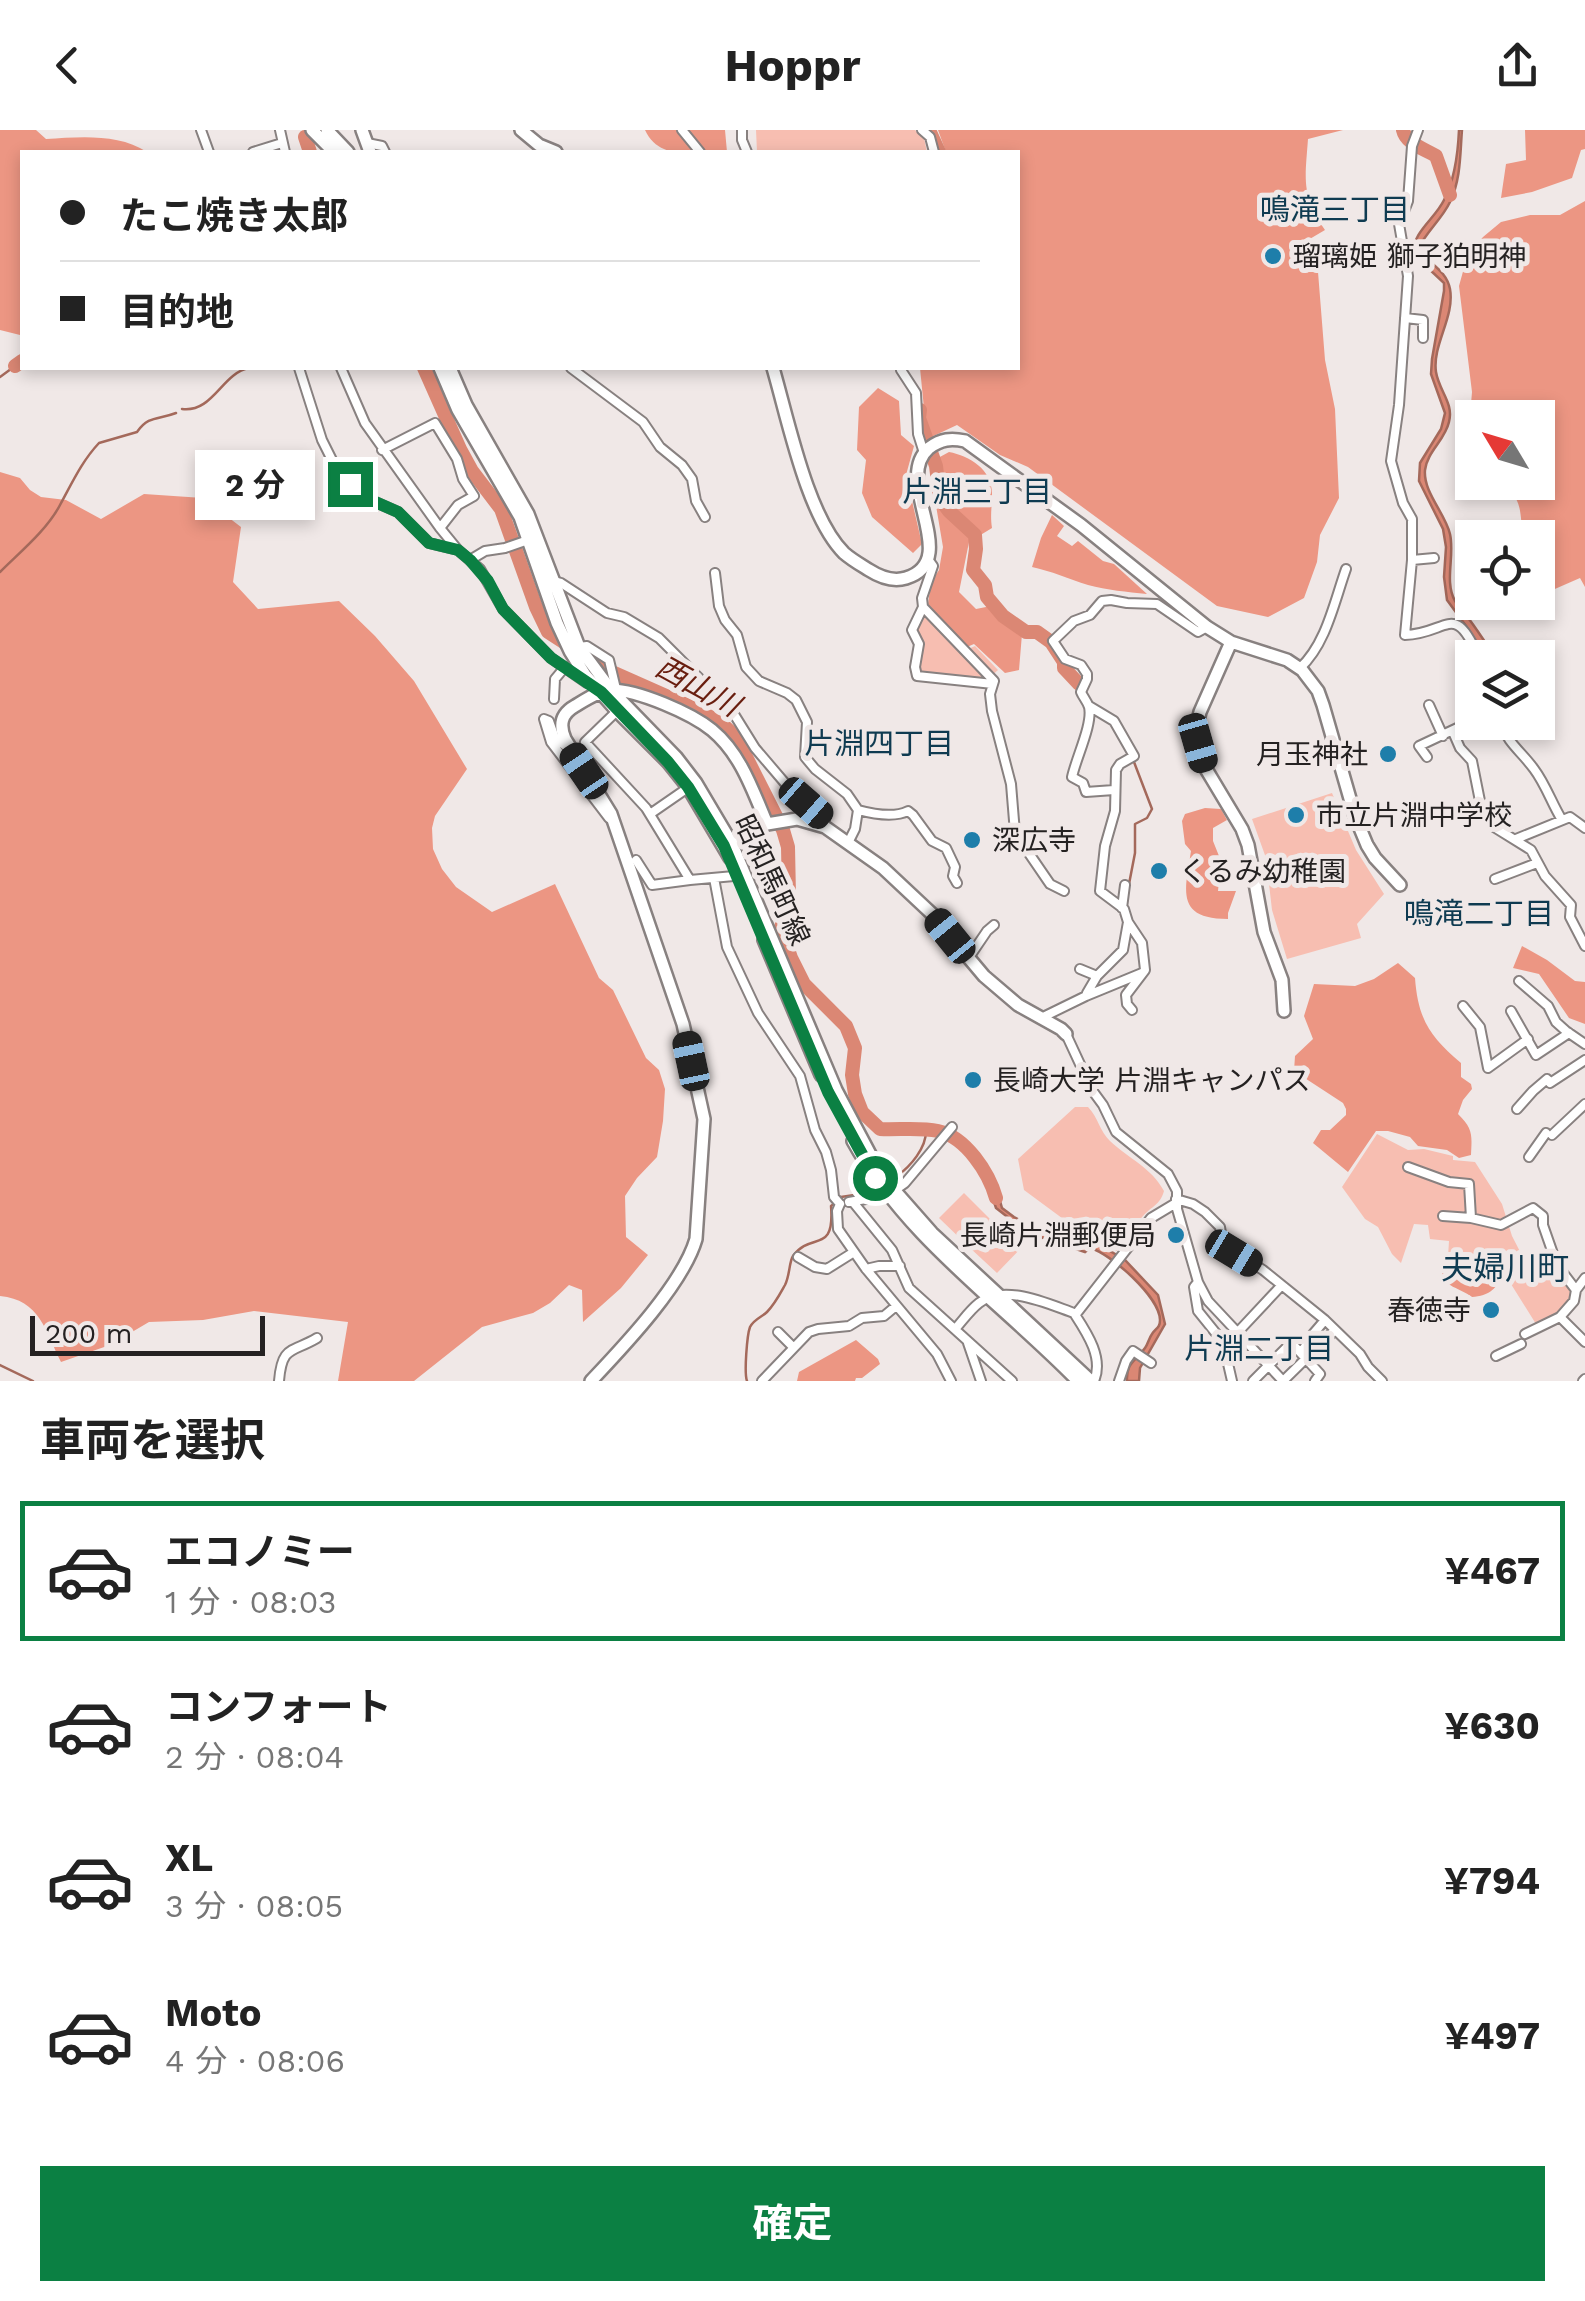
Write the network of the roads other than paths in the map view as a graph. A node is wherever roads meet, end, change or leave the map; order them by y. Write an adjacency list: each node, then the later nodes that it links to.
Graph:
1 (212, 130): 8 (street)
2 (280, 130): 9 (street)
3 (312, 130): 10 (street)
4 (327, 130): 11 (street)
5 (520, 130): 12 (street)
6 (682, 130): 13 (street)
7 (1418, 130): 14 (street)
8 (201, 132)
9 (283, 148)
10 (332, 150)
11 (346, 150)
12 (551, 150)
13 (698, 150)
14 (1406, 318): 15 (street); 32 (street)
15 (1423, 338)
16 (299, 370): 28 (street)
17 (343, 370): 23 (street)
18 (441, 370): 27 (street, 昭和馬町線)
19 (451, 370): 27 (street, 昭和馬町線)
20 (574, 370): 25 (street)
21 (775, 370): 29 (street)
22 (900, 370): 24 (street)
23 (382, 450): 26 (street); 26 (street)
24 (924, 454): 29 (street); 37 (street)
25 (705, 516)
26 (440, 528): 28 (street)
27 (529, 539): 31 (street); 35 (street, 昭和馬町線)
28 (458, 550): 31 (street)
29 (928, 558): 36 (street)
30 (1434, 558): 32 (street)
31 (470, 560): 41 (street)
32 (1412, 560): 39 (street)
33 (1346, 569): 42 (street)
34 (715, 573): 58 (street)
35 (548, 582): 38 (street, 昭和馬町線); 63 (street)
36 (923, 607): 43 (street); 43 (street)
37 (1207, 627): 40 (street); 47 (street)
38 (572, 640): 44 (street, 昭和馬町線); 44 (street, 昭和馬町線); 44 (street)
39 (1470, 640)
40 (1231, 642): 42 (street); 90 (street)
41 (565, 668): 44 (street); 45 (street)
42 (1300, 668): 76 (street)
43 (993, 684): 77 (street)
44 (609, 688): 45 (street); 48 (street, 昭和馬町線); 62 (street)
45 (559, 705): 53 (street)
46 (1429, 705): 50 (street)
47 (1089, 706): 57 (street); 57 (street)
48 (620, 707): 56 (street, 昭和馬町線); 59 (street)
49 (1453, 732): 50 (street); 65 (street)
50 (1443, 736): 55 (street)
51 (1509, 740): 54 (street)
52 (1528, 748): 54 (street)
53 (572, 751): 61 (street); 61 (street)
54 (1521, 756): 60 (street)
55 (1428, 757)
56 (692, 785): 59 (street); 67 (street, 昭和馬町線)
57 (1114, 790): 78 (street)
58 (858, 810): 66 (street); 74 (street)
59 (650, 814): 73 (street)
60 (1566, 819): 64 (street); 65 (street)
61 (614, 822): 138 (street)
62 (768, 824): 63 (street); 67 (street)
63 (824, 826): 66 (street)
64 (1585, 828)
65 (1516, 839): 69 (street)
66 (848, 843): 82 (street)
67 (728, 844): 70 (street, 昭和馬町線)
68 (636, 860): 73 (street)
69 (1538, 863): 72 (street); 81 (street)
70 (741, 876): 71 (street); 103 (street, 昭和馬町線)
71 (714, 878): 73 (street); 106 (street)
72 (1495, 879)
73 (690, 880)
74 (956, 883)
75 (1125, 885): 78 (street)
76 (1400, 885)
77 (1064, 891)
78 (1122, 908): 79 (street)
79 (1128, 922): 84 (street); 85 (street)
80 (994, 925): 82 (street)
81 (1585, 946)
82 (968, 959): 92 (street)
83 (1080, 969): 85 (street)
84 (1142, 973): 87 (street); 89 (street)
85 (1097, 976): 87 (street)
86 (1519, 981): 93 (street)
87 (1086, 996): 92 (street)
88 (1463, 1006): 95 (street)
89 (1132, 1010)
90 (1284, 1011)
91 (1511, 1011): 95 (street)
92 (1041, 1018): 94 (street)
93 (1569, 1033): 95 (street); 96 (street)
94 (1066, 1034): 104 (street)
95 (1528, 1039)
96 (1585, 1044)
97 (1585, 1060): 99 (street)
98 (1585, 1104): 101 (street)
99 (1518, 1109)
100 (952, 1127): 103 (street)
101 (1530, 1157)
102 (1408, 1167): 108 (street)
103 (891, 1193): 105 (street); 117 (street, 昭和馬町線)
104 (1176, 1201): 114 (street); 115 (street); 119 (street)
105 (853, 1202): 106 (street); 111 (street)
106 (839, 1203): 109 (street)
107 (1443, 1216): 108 (street)
108 (1470, 1218): 116 (street)
109 (854, 1252): 110 (street); 112 (street)
110 (798, 1257)
111 (900, 1266): 112 (street); 122 (street)
112 (866, 1269): 118 (street)
113 (1585, 1278): 116 (street)
114 (1198, 1282): 125 (street); 146 (street)
115 (1281, 1286): 121 (street); 125 (street)
116 (1576, 1290): 120 (street)
117 (994, 1296): 119 (street); 122 (street); 143 (street, 昭和馬町線); 144 (street, 昭和馬町線)
118 (896, 1306): 131 (street); 140 (street)
119 (1076, 1314): 144 (street)
120 (1560, 1317): 126 (street); 129 (street)
121 (1325, 1320): 123 (street); 132 (street)
122 (956, 1328): 128 (street)
123 (1334, 1331): 132 (street); 149 (street)
124 (778, 1332): 131 (street)
125 (1237, 1333): 135 (street)
126 (1525, 1334)
127 (318, 1338): 137 (street)
128 (966, 1338): 141 (street); 142 (street)
129 (1585, 1342)
130 (1521, 1344): 133 (street)
131 (793, 1347): 139 (street)
132 (1303, 1356): 135 (street); 136 (street); 148 (street)
133 (1496, 1356)
134 (1152, 1363): 145 (street)
135 (1269, 1366): 147 (street); 148 (street)
136 (1318, 1380)
137 (279, 1381)
138 (591, 1381)
139 (762, 1381)
140 (951, 1381)
141 (981, 1381)
142 (1012, 1381)
143 (1078, 1381)
144 (1093, 1381)
145 (1120, 1381)
146 (1232, 1381)
147 (1252, 1381)
148 (1283, 1381)
149 (1382, 1381)

